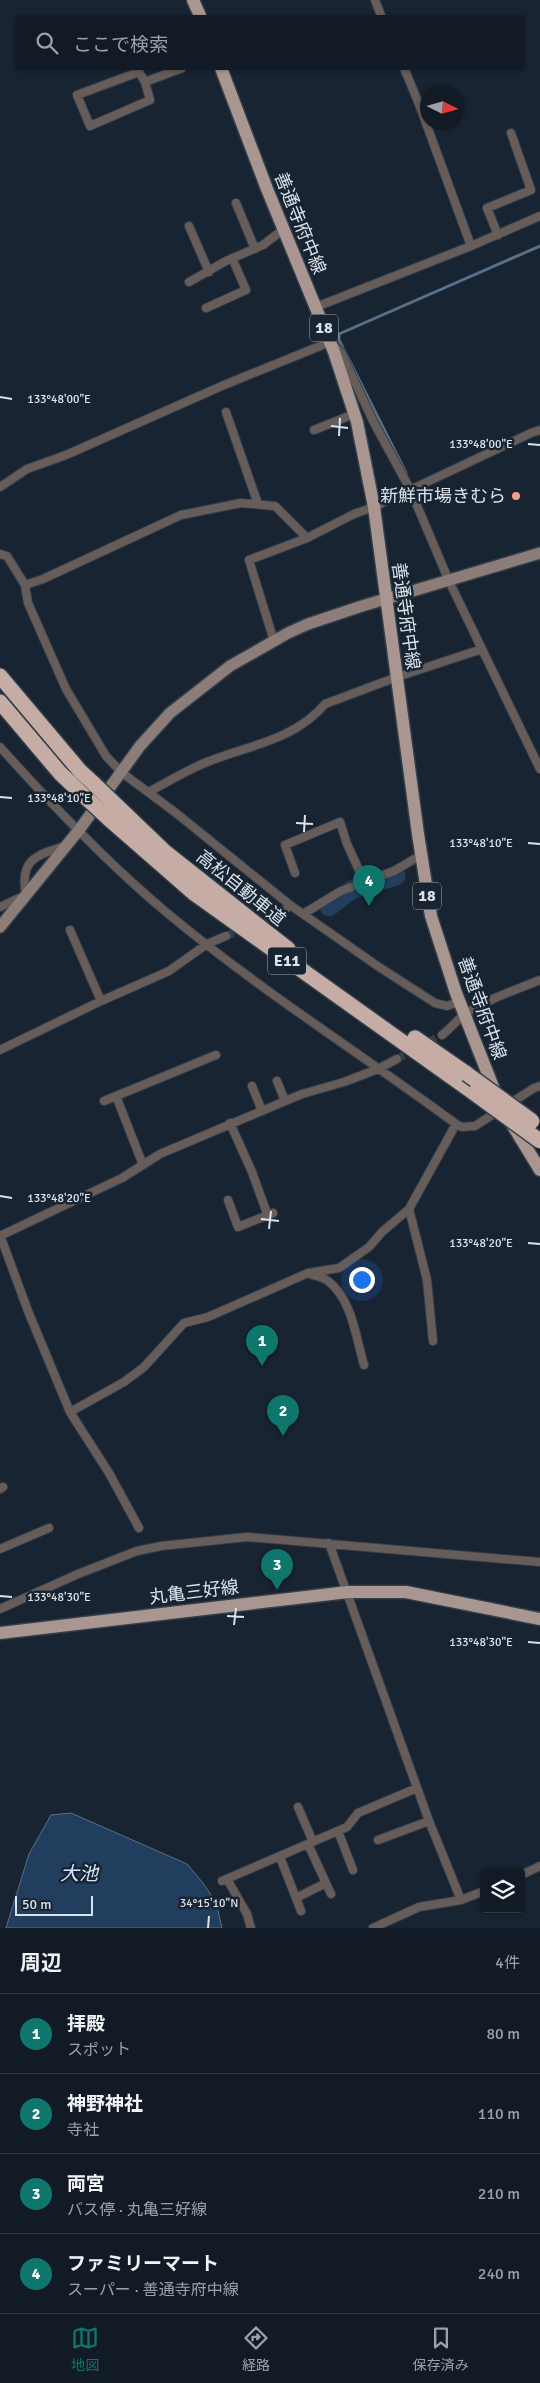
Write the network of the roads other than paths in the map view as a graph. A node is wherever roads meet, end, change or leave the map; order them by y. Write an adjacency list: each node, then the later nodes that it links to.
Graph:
1 (193, 0): 3 (main road)
2 (375, 0): 4 (street)
3 (199, 15)
4 (381, 15)
5 (177, 70): 8 (street)
6 (222, 70): 13 (main road, 善通寺府中線 / 18)
7 (405, 70): 15 (street)
8 (145, 82): 8 (street)
9 (511, 132): 14 (street)
10 (236, 203): 16 (street)
11 (540, 216): 14 (street)
12 (189, 226): 18 (street)
13 (284, 229): 16 (street); 20 (main road, 善通寺府中線 / 18)
14 (498, 236): 15 (street)
15 (471, 246): 20 (street)
16 (255, 249): 17 (street)
17 (232, 258): 18 (street); 21 (street)
18 (209, 272): 19 (street)
19 (188, 282)
20 (316, 307): 22 (main road, 善通寺府中線 / 18)
21 (206, 308)
22 (330, 342): 24 (main road, 善通寺府中線 / 18); 27 (street); 28 (street)
23 (226, 412): 29 (street)
24 (354, 414): 25 (street); 30 (main road, 善通寺府中線 / 18)
25 (314, 430)
26 (540, 430): 28 (street)
27 (0, 487)
28 (410, 488): 30 (street); 34 (street)
29 (258, 504): 31 (street); 35 (street)
30 (374, 507): 31 (street); 36 (main road, 善通寺府中線 / 18)
31 (307, 538): 37 (street)
32 (540, 553): 34 (street)
33 (0, 554): 35 (street)
34 (449, 581): 36 (street); 38 (street)
35 (25, 585): 44 (street)
36 (387, 600): 37 (street); 40 (main road, 善通寺府中線 / 18)
37 (274, 641): 44 (street)
38 (482, 649): 40 (street); 43 (street)
39 (0, 676): 45 (highway, 高松自動車道 / E11)
40 (397, 676): 46 (street); 49 (main road, 善通寺府中線 / 18)
41 (0, 702): 45 (highway, 高松自動車道 / E11)
42 (0, 747): 47 (street)
43 (540, 769)
44 (121, 772): 46 (street); 47 (street)
45 (87, 788): 80 (highway, 高松自動車道 / E11, bridge); 81 (highway, 高松自動車道 / E11, bridge)
46 (149, 792): 53 (street)
47 (80, 830): 48 (street); 60 (street)
48 (67, 845): 52 (street); 52 (street)
49 (421, 855): 51 (street); 63 (main road, 善通寺府中線 / 18)
50 (296, 873): 51 (street)
51 (364, 881): 55 (street)
52 (26, 895): 54 (street); 57 (street)
53 (290, 905): 55 (street); 56 (street)
54 (0, 907)
55 (303, 914): 63 (street)
56 (279, 915)
57 (0, 927)
58 (70, 930): 62 (street)
59 (226, 936): 60 (street)
60 (207, 944): 62 (street); 69 (street)
61 (540, 980): 64 (street)
62 (101, 1000): 66 (street)
63 (459, 1002): 64 (main road, 善通寺府中線 / 18)
64 (464, 1015): 65 (street); 76 (main road, 善通寺府中線 / 18)
65 (442, 1034)
66 (0, 1050)
67 (216, 1055): 73 (street)
68 (397, 1059): 69 (street)
69 (378, 1069): 75 (street); 79 (street)
70 (277, 1080): 75 (street)
71 (252, 1086): 77 (street)
72 (540, 1086): 76 (street)
73 (116, 1096): 74 (street); 82 (street)
74 (104, 1101)
75 (285, 1101): 77 (street)
76 (503, 1108): 79 (street); 83 (main road, 善通寺府中線 / 18)
77 (262, 1110): 78 (street)
78 (230, 1123): 82 (street); 84 (street)
79 (456, 1124): 85 (street)
80 (536, 1124)
81 (540, 1141)
82 (143, 1165): 86 (street)
83 (540, 1170)
84 (228, 1200)
85 (409, 1209): 87 (street); 88 (street)
86 (0, 1235): 90 (street)
87 (308, 1273): 89 (street); 90 (street)
88 (433, 1341)
89 (364, 1365)
90 (70, 1412): 92 (street)
91 (49, 1528): 93 (street)
92 (139, 1528)
93 (18, 1542): 95 (street); 96 (street)
94 (328, 1543): 97 (street); 98 (street); 99 (street)
95 (0, 1549)
96 (21, 1551)
97 (540, 1562)
98 (348, 1592): 100 (main road, 丸亀三好線); 101 (main road, 丸亀三好線); 102 (street)
99 (0, 1609)
100 (540, 1619)
101 (0, 1632)
102 (417, 1788): 104 (street); 105 (street)
103 (298, 1807): 107 (street)
104 (429, 1822): 106 (street); 116 (street)
105 (338, 1831): 107 (street); 110 (street)
106 (378, 1840)
107 (310, 1843): 108 (street); 112 (street)
108 (280, 1857): 115 (street); 118 (street)
109 (540, 1866): 111 (street)
110 (353, 1870)
111 (525, 1872)
112 (326, 1883): 114 (street); 115 (street)
113 (480, 1893): 116 (street)
114 (331, 1894)
115 (296, 1898): 117 (street)
116 (461, 1900): 119 (street)
117 (301, 1911)
118 (250, 1928)
119 (373, 1928)

